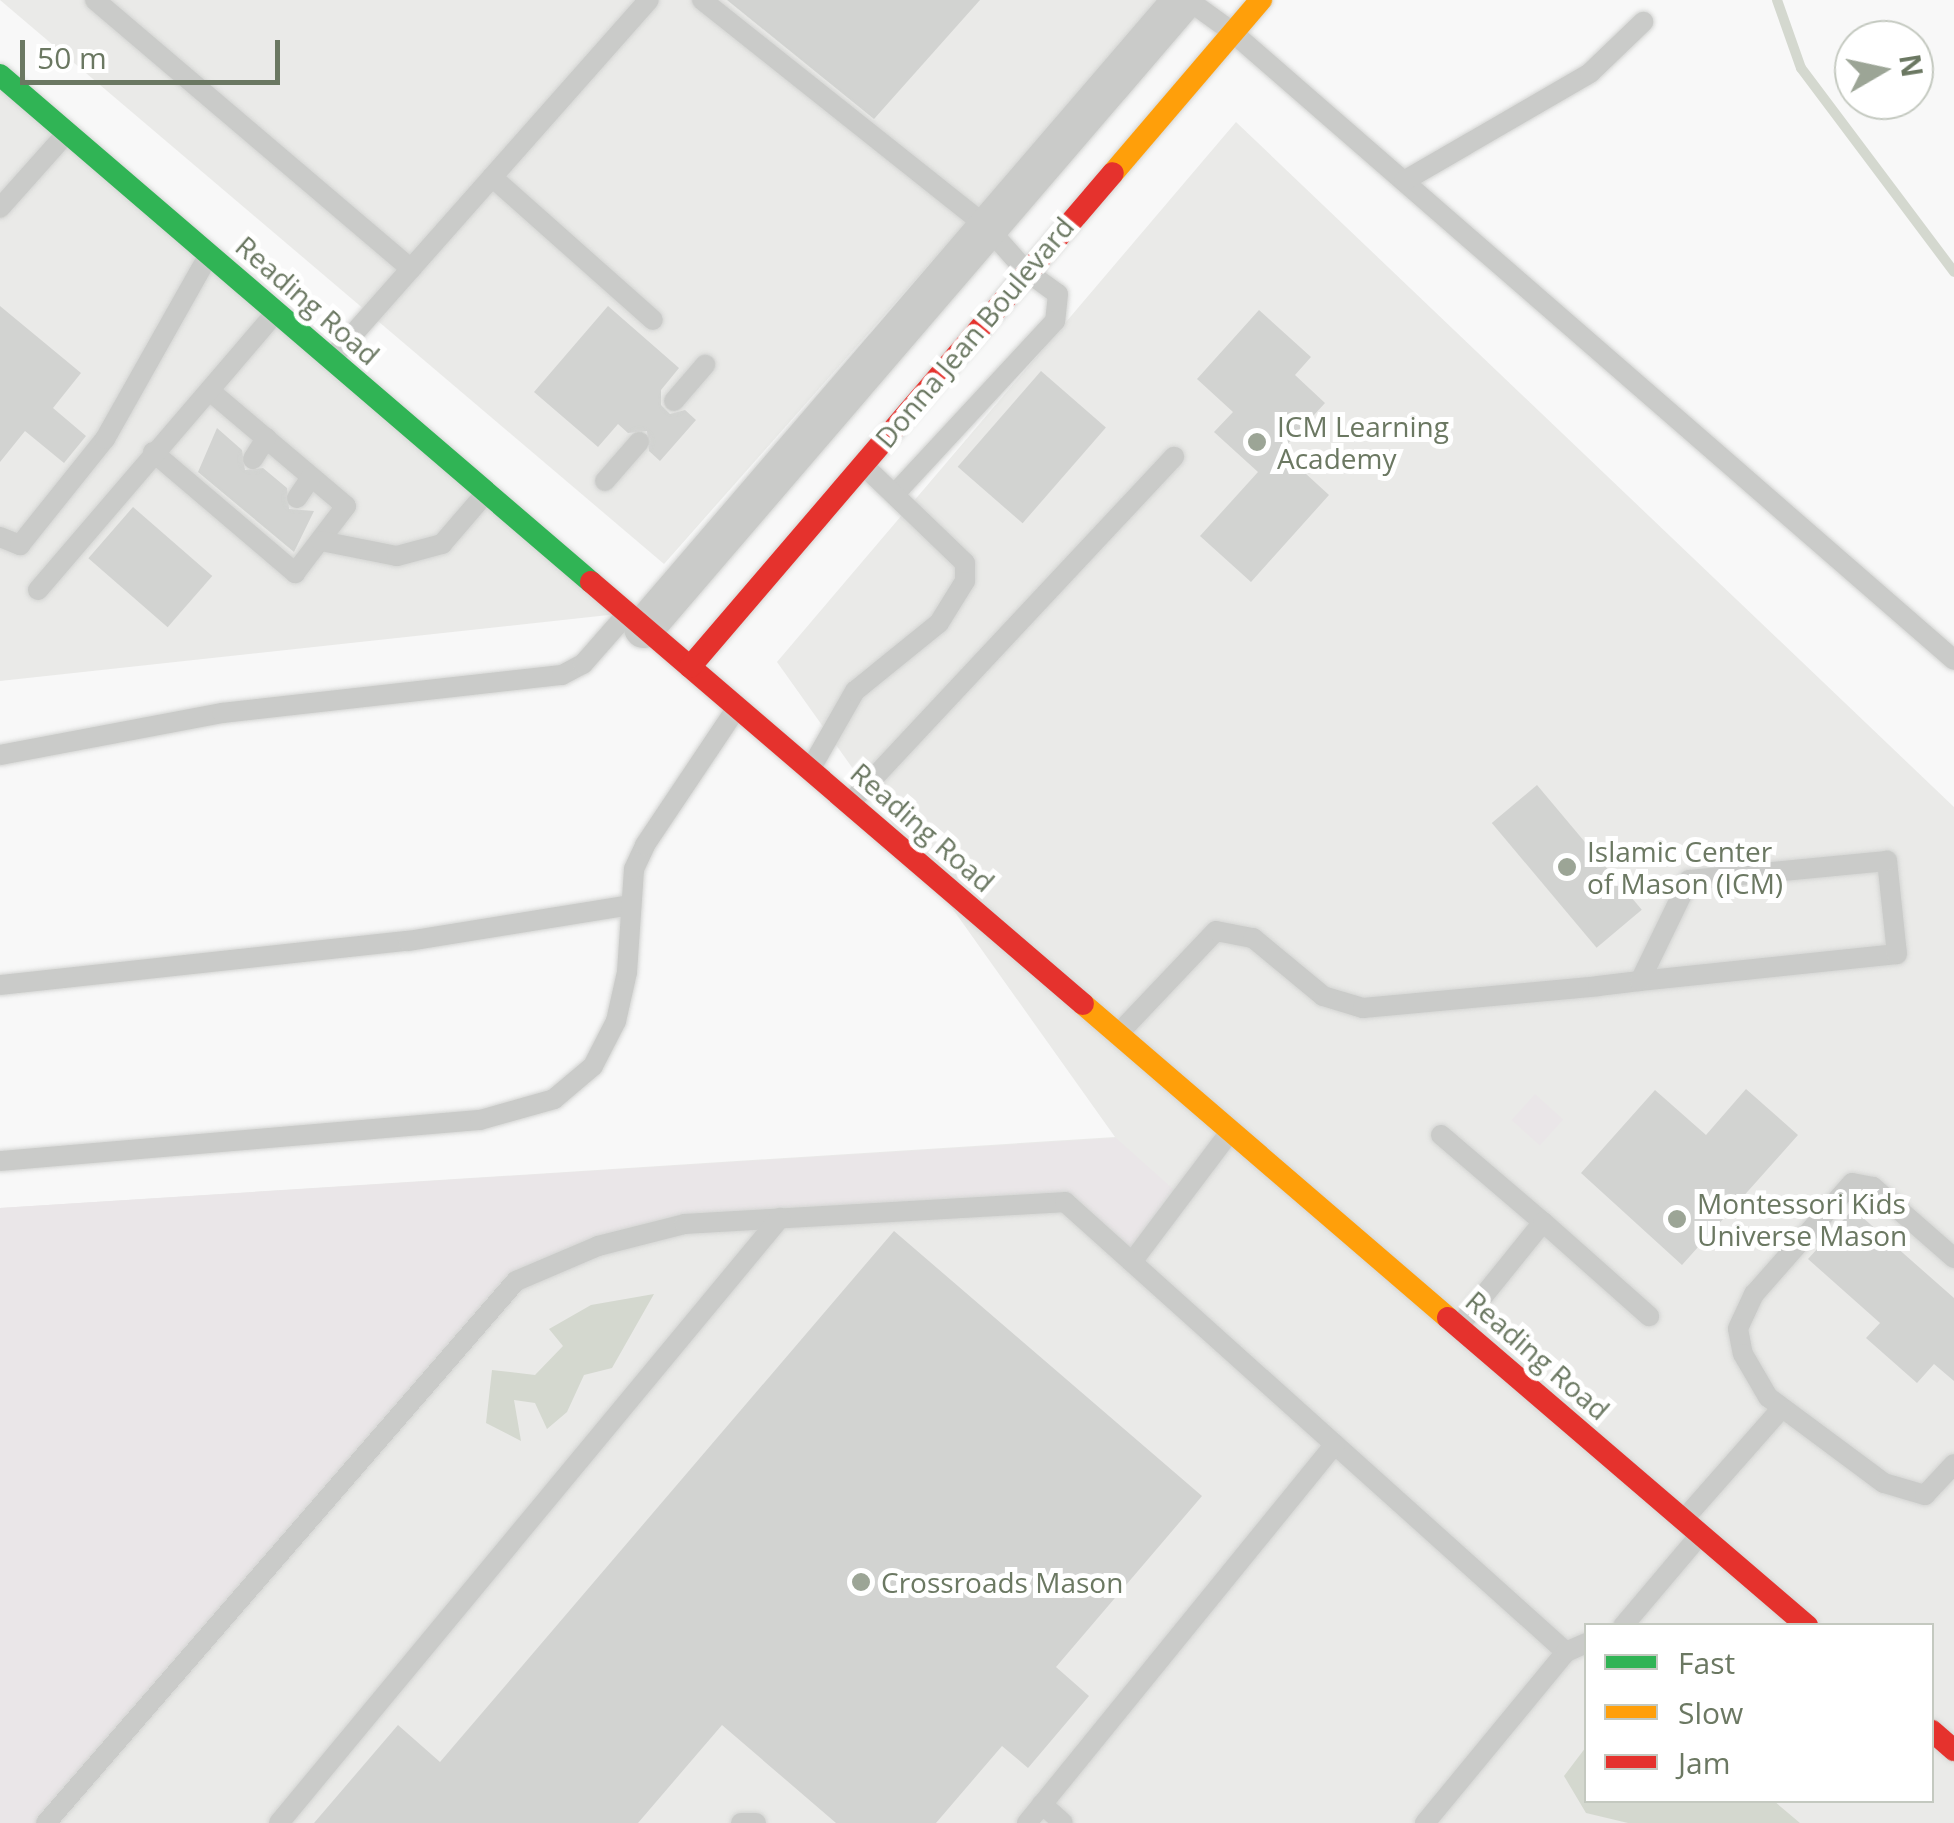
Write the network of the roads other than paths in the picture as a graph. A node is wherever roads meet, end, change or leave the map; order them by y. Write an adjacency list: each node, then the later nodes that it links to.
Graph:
1 (95, 0): 15 (lane)
2 (648, 0): 10 (lane)
3 (702, 0): 13 (lane)
4 (1185, 0): 7 (lane); 13 (street, Donna Jean Boulevard)
5 (1260, 0): 7 (main road, Donna Jean Boulevard)
6 (1644, 22): 11 (lane)
7 (1231, 30): 11 (lane); 16 (main road, Donna Jean Boulevard)
8 (0, 75): 9 (main road, Reading Road)
9 (67, 133): 12 (lane); 14 (main road, Reading Road)
10 (492, 177): 15 (lane); 18 (lane)
11 (1404, 181): 38 (lane)
12 (0, 208)
13 (986, 226): 16 (lane); 37 (street, Donna Jean Boulevard)
14 (209, 254): 17 (main road, Reading Road); 34 (lane)
15 (411, 268): 19 (lane)
16 (1026, 271): 28 (main road, Donna Jean Boulevard); 32 (lane)
17 (276, 312): 19 (main road, Reading Road); 21 (lane)
18 (653, 320)
19 (331, 359): 31 (main road, Reading Road)
20 (706, 364): 22 (lane)
21 (211, 392): 23 (lane); 25 (lane)
22 (674, 401)
23 (266, 438): 27 (lane); 29 (lane)
24 (639, 442): 30 (lane)
25 (153, 452): 35 (lane); 36 (lane)
26 (1174, 457): 43 (lane)
27 (253, 459)
28 (862, 464): 32 (lane); 39 (main road, Donna Jean Boulevard)
29 (311, 477): 33 (lane); 35 (lane)
30 (605, 481)
31 (486, 493): 35 (lane); 37 (main road, Reading Road)
32 (895, 494): 42 (lane)
33 (298, 498)
34 (0, 537)
35 (321, 541)
36 (38, 590)
37 (636, 620): 39 (main road, Reading Road); 41 (lane)
38 (1954, 660)
39 (690, 667): 40 (main road, Reading Road)
40 (738, 708): 42 (main road, Reading Road); 44 (lane)
41 (0, 755)
42 (810, 769): 43 (main road, Reading Road)
43 (850, 804): 47 (main road, Reading Road)
44 (631, 905): 46 (lane); 50 (lane)
45 (1640, 982): 45 (lane); 47 (lane)
46 (0, 986)
47 (1118, 1034): 48 (main road, Reading Road)
48 (1231, 1130): 54 (lane); 56 (main road, Reading Road)
49 (1441, 1135): 52 (lane)
50 (0, 1161)
51 (780, 1218): 54 (lane); 68 (lane); 69 (lane)
52 (1544, 1222): 55 (lane); 56 (lane)
53 (1954, 1258): 57 (lane)
54 (1132, 1262): 58 (lane)
55 (1649, 1316)
56 (1459, 1326): 60 (main road, Reading Road)
57 (1781, 1410): 59 (lane); 60 (lane)
58 (1335, 1444): 64 (lane); 67 (lane)
59 (1954, 1464)
60 (1692, 1527): 61 (lane); 62 (main road, Reading Road)
61 (1625, 1623)
62 (1804, 1623)
63 (1584, 1644): 64 (lane)
64 (1566, 1652): 74 (lane)
65 (1934, 1733): 66 (main road)
66 (1954, 1750)
67 (1042, 1804): 72 (lane); 73 (lane)
68 (46, 1823)
69 (279, 1823)
70 (742, 1823): 71 (lane)
71 (756, 1823)
72 (1027, 1823)
73 (1063, 1823)
74 (1424, 1823)

